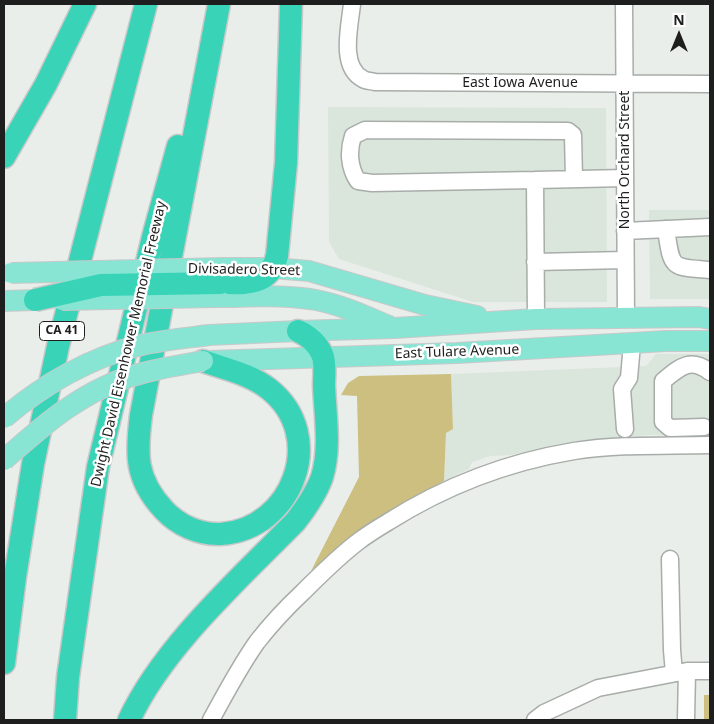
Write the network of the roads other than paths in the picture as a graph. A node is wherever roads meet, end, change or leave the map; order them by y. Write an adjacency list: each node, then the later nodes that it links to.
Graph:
1 (85, 4): 9 (highway)
2 (146, 4): 44 (highway, CA 41)
3 (218, 4): 36 (highway); 47 (highway, Dwight David Eisenhower Memorial Freeway)
4 (291, 4): 18 (highway)
5 (352, 4): 7 (street, East Iowa Avenue)
6 (624, 4): 7 (street, North Orchard Street)
7 (625, 84): 8 (street, East Iowa Avenue); 10 (street, North Orchard Street)
8 (710, 84)
9 (4, 157)
10 (625, 178): 11 (street); 15 (street, North Orchard Street)
11 (574, 179): 12 (street); 12 (street)
12 (535, 180): 17 (street)
13 (710, 227): 14 (street)
14 (666, 229): 15 (street); 19 (street)
15 (625, 231): 16 (street, North Orchard Street)
16 (626, 260): 17 (street); 24 (street, North Orchard Street)
17 (535, 262): 25 (street)
18 (273, 268): 21 (highway); 27 (main road, Divisadero Street)
19 (710, 270)
20 (7, 274): 21 (main road, Divisadero Street, bridge)
21 (220, 283): 22 (highway, bridge); 29 (main road, Divisadero Street)
22 (36, 300): 23 (main road)
23 (4, 301)
24 (626, 317): 25 (main road, East Tulare Avenue); 26 (main road, East Tulare Avenue); 33 (main road)
25 (536, 319): 27 (main road, East Tulare Avenue)
26 (710, 319)
27 (508, 321): 29 (main road, East Tulare Avenue)
28 (710, 324): 32 (main road)
29 (395, 328): 30 (main road, East Tulare Avenue); 34 (main road, Divisadero Street)
30 (298, 331): 35 (highway); 38 (main road, East Tulare Avenue, bridge)
31 (710, 341): 32 (main road, East Tulare Avenue)
32 (632, 344): 33 (main road, East Tulare Avenue); 40 (street)
33 (529, 350): 34 (main road, East Tulare Avenue)
34 (458, 353): 35 (main road, East Tulare Avenue)
35 (323, 357): 36 (main road, East Tulare Avenue); 48 (highway)
36 (209, 363): 42 (main road, East Tulare Avenue, bridge)
37 (710, 374): 39 (street)
38 (4, 418)
39 (704, 427)
40 (625, 429)
41 (710, 445): 49 (street)
42 (4, 460)
43 (670, 559): 46 (street)
44 (4, 663)
45 (710, 671): 46 (street)
46 (680, 672): 50 (street); 51 (street)
47 (64, 720)
48 (129, 720)
49 (211, 720)
50 (534, 720)
51 (686, 720)

